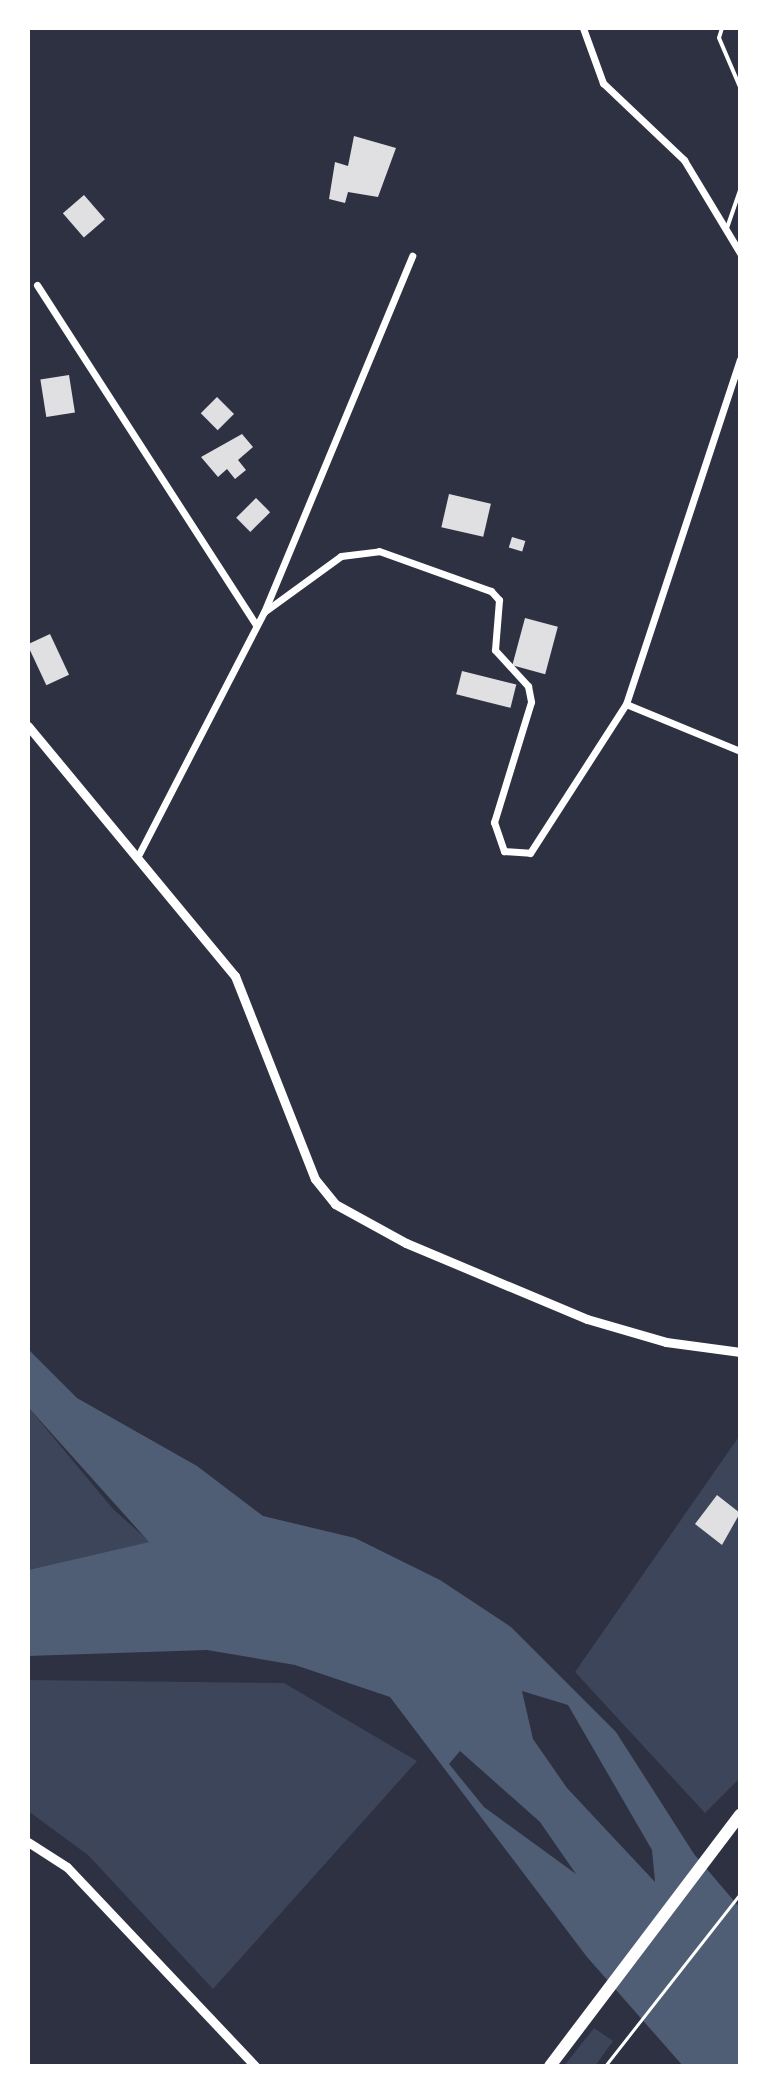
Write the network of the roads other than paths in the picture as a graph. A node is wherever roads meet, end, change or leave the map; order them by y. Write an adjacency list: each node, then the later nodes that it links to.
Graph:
1 (583, 28): 5 (street)
2 (722, 28): 3 (lane)
3 (740, 87)
4 (740, 191): 5 (lane)
5 (727, 228): 6 (street)
6 (740, 253)
7 (412, 256): 10 (street)
8 (37, 285): 11 (street)
9 (740, 359): 12 (street)
10 (264, 612): 11 (street); 12 (street)
11 (256, 625): 15 (street)
12 (626, 704): 14 (street)
13 (28, 726): 15 (street)
14 (740, 751)
15 (139, 854): 16 (street)
16 (740, 1352)
17 (740, 1815): 20 (main road)
18 (28, 1842): 19 (street)
19 (255, 2066)
20 (550, 2066)

